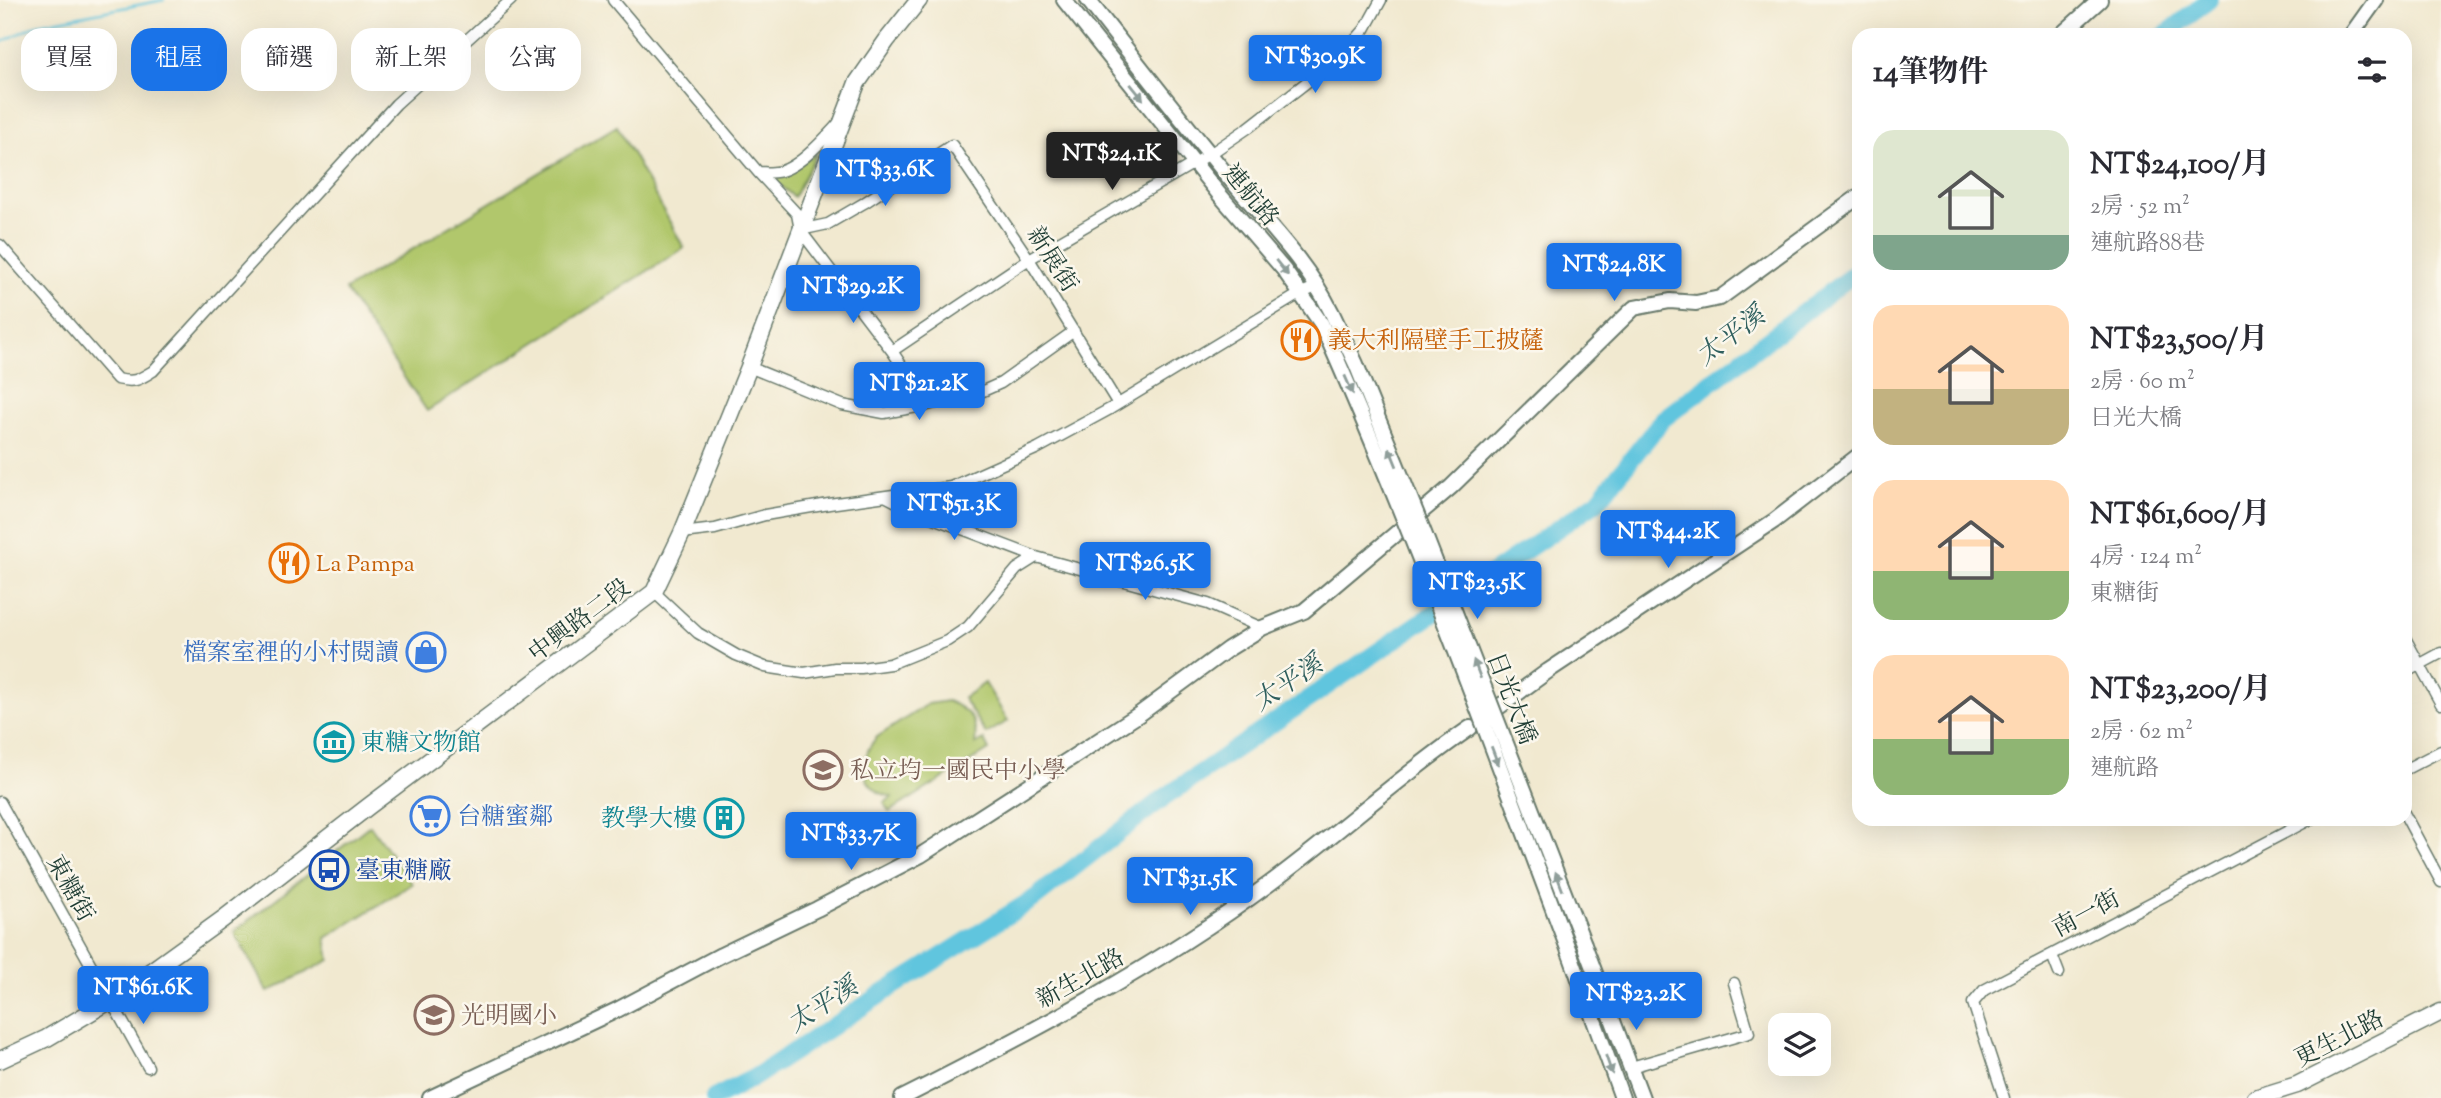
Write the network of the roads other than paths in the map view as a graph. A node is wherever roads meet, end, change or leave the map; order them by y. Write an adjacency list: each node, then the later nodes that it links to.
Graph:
1 (511, 0): 19 (street)
2 (613, 0): 16 (street)
3 (919, 0): 13 (main road, 中興路二段)
4 (1064, 0): 12 (street, 連航路)
5 (1088, 0): 11 (street, 連航路)
6 (1381, 0): 14 (street)
7 (2101, 0): 9 (street)
8 (2376, 0): 10 (street)
9 (2069, 28)
10 (2356, 28)
11 (1124, 46): 12 (street); 14 (street, 連航路)
12 (1109, 56): 15 (street, 連航路, one-way to 15)
13 (841, 121): 16 (street); 18 (main road, 中興路二段)
14 (1210, 154): 15 (street); 21 (street, 連航路)
15 (1194, 162): 20 (street); 22 (street, 連航路, one-way to 22)
16 (758, 172): 18 (street)
17 (1852, 201): 34 (street)
18 (800, 230): 20 (street, 新展街); 25 (street); 26 (main road, 中興路二段)
19 (0, 245)
20 (1029, 259): 24 (street, 新展街); 25 (street)
21 (1319, 286): 22 (street); 23 (street, 連航路)
22 (1300, 293): 23 (street, 連航路); 27 (street)
23 (1327, 318): 55 (street, 日光大橋, one-way to 23, bridge); 58 (street, 日光大橋, one-way to 58, bridge)
24 (1074, 331): 27 (street, 新展街); 28 (street)
25 (892, 351): 28 (street)
26 (749, 367): 28 (street); 31 (main road, 中興路二段)
27 (1118, 404): 30 (street)
28 (928, 405)
29 (1852, 461): 40 (street)
30 (886, 496): 31 (street); 32 (street)
31 (682, 533): 33 (main road, 中興路二段)
32 (1036, 557): 33 (street); 34 (street)
33 (654, 592): 51 (main road, 中興路二段)
34 (1262, 628): 56 (street)
35 (2412, 650): 37 (street)
36 (2441, 653): 37 (street)
37 (2420, 665): 38 (street); 39 (street)
38 (2412, 669)
39 (2441, 704)
40 (1496, 709)
41 (1470, 728): 57 (street, 新生北路)
42 (2441, 751): 43 (street)
43 (2412, 766)
44 (0, 802): 51 (street, 東糖街)
45 (2298, 826): 48 (street, 南一街)
46 (2411, 826): 47 (street)
47 (2441, 881)
48 (2052, 955): 49 (street); 60 (street, 南一街)
49 (2059, 973)
50 (1734, 983): 55 (street)
51 (111, 1000): 53 (main road, 中興路二段); 54 (street, 東糖街)
52 (2441, 1012): 61 (main road, 更生北路)
53 (0, 1060)
54 (148, 1067)
55 (1631, 1067): 59 (street)
56 (430, 1098)
57 (902, 1098)
58 (1622, 1098)
59 (1642, 1098)
60 (2004, 1098)
61 (2255, 1098)

